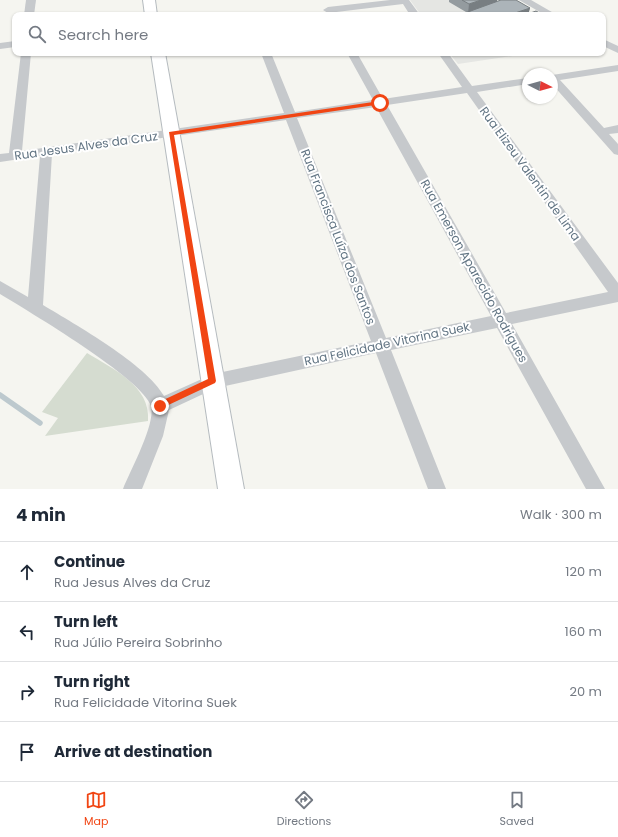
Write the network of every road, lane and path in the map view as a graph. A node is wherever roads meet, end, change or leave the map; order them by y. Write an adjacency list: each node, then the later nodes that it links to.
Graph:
1 (31, 0): 6 (street)
2 (149, 0): 7 (main road)
3 (524, 0): 9 (street)
4 (405, 1): 5 (street); 8 (street)
5 (327, 9)
6 (30, 12)
7 (151, 12)
8 (413, 12)
9 (546, 12)
10 (12, 44): 12 (street)
11 (606, 44): 13 (street)
12 (0, 46)
13 (618, 50)
14 (26, 56): 31 (street)
15 (158, 56): 28 (main road)
16 (267, 56): 25 (street, Rua Francisca Luíza dos Santos)
17 (354, 56): 24 (street, Rua Emerson Aparecido Rodrigues)
18 (445, 56): 23 (street, Rua Elizeu Valentin de Lima)
19 (618, 68): 20 (street)
20 (558, 77)
21 (522, 82): 23 (street, Rua Jesus Alves da Cruz)
22 (558, 85): 27 (street)
23 (469, 90): 24 (street, Rua Jesus Alves da Cruz); 34 (street, Rua Elizeu Valentin de Lima)
24 (380, 103): 25 (street, Rua Jesus Alves da Cruz); 36 (street, Rua Emerson Aparecido Rodrigues)
25 (290, 116): 28 (street, Rua Jesus Alves da Cruz); 37 (street, Rua Francisca Luíza dos Santos)
26 (618, 129): 27 (street)
27 (601, 132): 30 (street)
28 (171, 134): 29 (street, Rua Jesus Alves da Cruz); 38 (main road)
29 (46, 151): 31 (street, Rua Jesus Alves da Cruz); 35 (street)
30 (618, 151)
31 (15, 156): 32 (street, Rua Jesus Alves da Cruz)
32 (0, 158)
33 (0, 288): 35 (street)
34 (618, 295): 36 (street, Rua Felicidade Vitorina Suek)
35 (35, 309): 39 (street)
36 (502, 320): 37 (street, Rua Felicidade Vitorina Suek); 43 (street, Rua Emerson Aparecido Rodrigues)
37 (380, 346): 38 (street, Rua Felicidade Vitorina Suek); 42 (street, Rua Francisca Luíza dos Santos)
38 (213, 381): 39 (street, Rua Felicidade Vitorina Suek); 41 (main road)
39 (160, 406): 40 (street)
40 (132, 489)
41 (231, 489)
42 (437, 489)
43 (596, 489)

